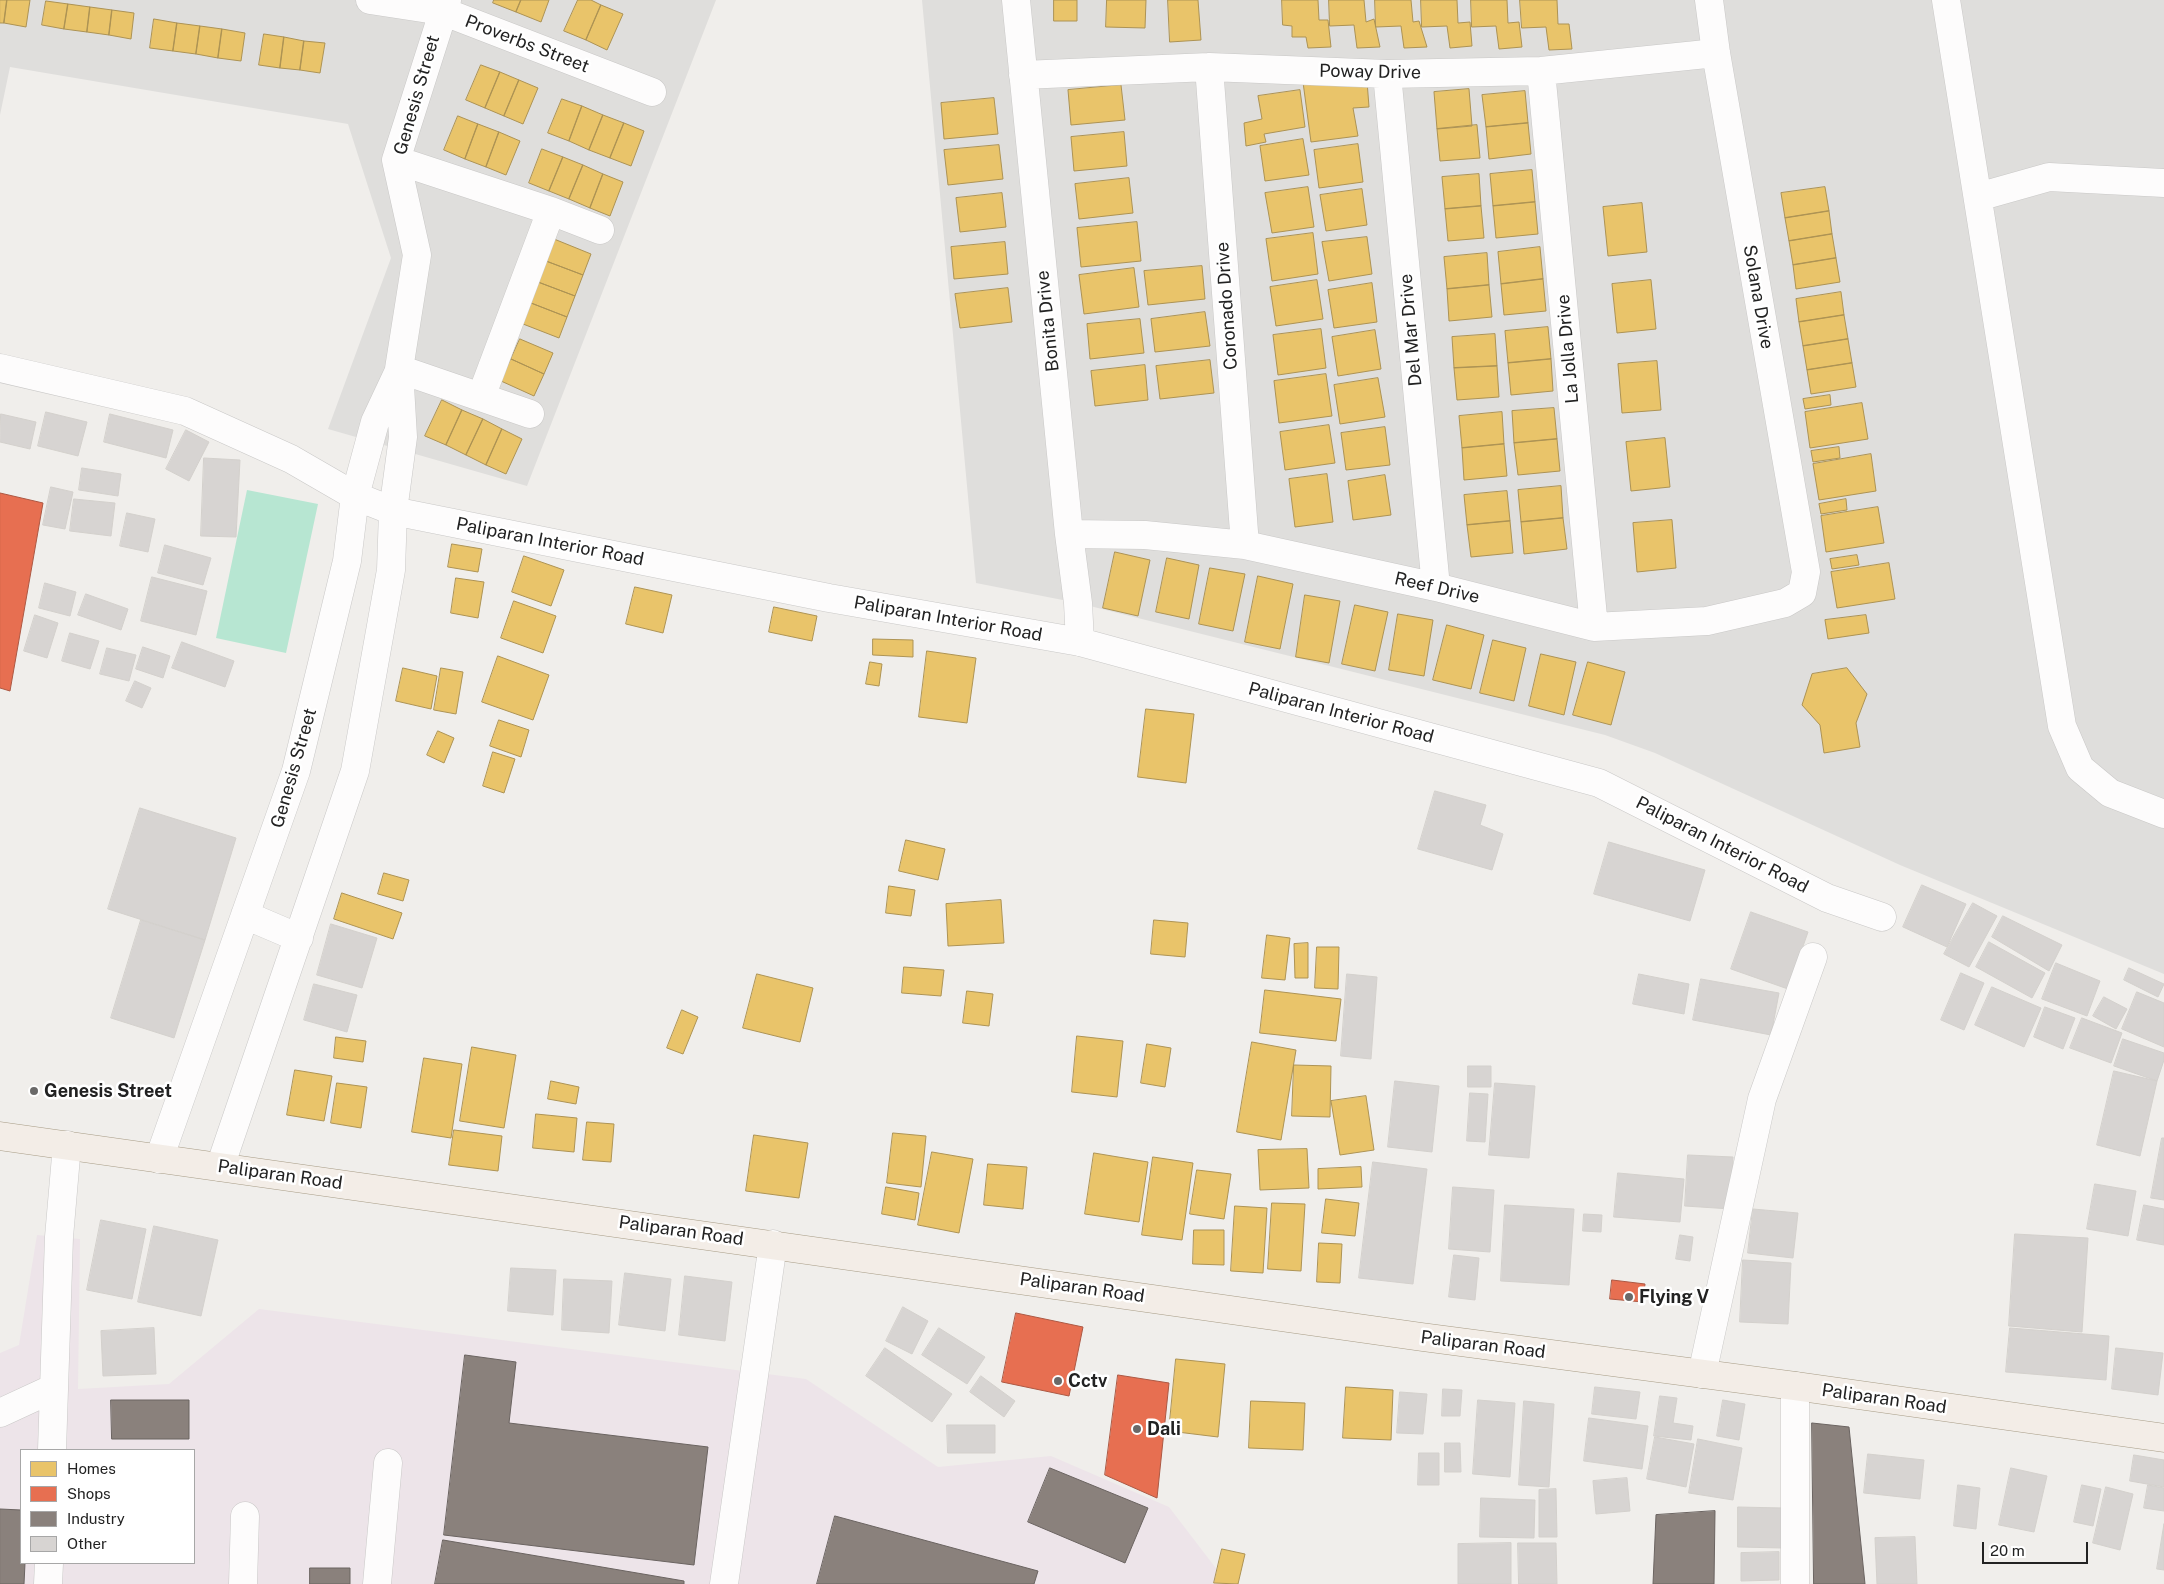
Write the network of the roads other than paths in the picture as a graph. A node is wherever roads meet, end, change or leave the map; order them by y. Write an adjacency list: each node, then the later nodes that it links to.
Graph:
1 (370, 0): 5 (street, Proverbs Street)
2 (1016, 0): 10 (street, Bonita Drive)
3 (1709, 0): 6 (street, Solana Drive)
4 (1946, 0): 14 (street)
5 (444, 6): 11 (street, Proverbs Street); 12 (street, Genesis Street)
6 (1716, 53): 8 (street, Poway Drive); 26 (street, Solana Drive)
7 (1209, 67): 9 (street, Poway Drive); 10 (street, Poway Drive); 24 (street, Coronado Drive)
8 (1541, 71): 9 (street, Poway Drive); 27 (street, La Jolla Drive)
9 (1387, 74): 25 (street, Del Mar Drive)
10 (1023, 75): 23 (street, Bonita Drive)
11 (652, 92)
12 (396, 160): 15 (street); 18 (street, Genesis Street)
13 (2164, 183): 14 (street)
14 (1978, 197): 29 (street)
15 (551, 211): 16 (street); 19 (street)
16 (600, 230)
17 (0, 368): 21 (street, Paliparan Interior Road)
18 (399, 369): 19 (street); 21 (street, Genesis Street); 22 (street, Genesis Street)
19 (481, 397): 20 (street)
20 (530, 414)
21 (355, 496): 22 (street, Paliparan Interior Road); 30 (street, Genesis Street)
22 (393, 510): 28 (street, Paliparan Interior Road); 32 (street, Genesis Street)
23 (1069, 534): 24 (street, Reef Drive); 28 (street, Bonita Drive)
24 (1245, 545): 25 (street, Reef Drive)
25 (1436, 587): 27 (street, Reef Drive)
26 (1802, 593): 27 (street, Reef Drive)
27 (1594, 627)
28 (1080, 642): 31 (street, Paliparan Interior Road)
29 (2164, 814)
30 (245, 915): 32 (street); 36 (street, Genesis Street)
31 (1882, 918)
32 (299, 938): 37 (street, Genesis Street)
33 (1813, 957): 39 (street)
34 (0, 1136): 35 (main road, Paliparan Road)
35 (67, 1145): 36 (main road, Paliparan Road); 41 (street)
36 (158, 1159): 37 (main road, Paliparan Road)
37 (220, 1167): 38 (main road, Paliparan Road)
38 (773, 1244): 39 (main road, Paliparan Road); 51 (street)
39 (1702, 1374): 40 (main road, Paliparan Road)
40 (1795, 1386): 43 (main road, Paliparan Road); 52 (street)
41 (54, 1388): 42 (street); 44 (street)
42 (0, 1413)
43 (2164, 1438)
44 (52, 1449)
45 (388, 1463): 50 (street)
46 (245, 1516): 49 (street)
47 (49, 1564): 48 (street)
48 (48, 1584)
49 (243, 1584)
50 (378, 1584)
51 (724, 1584)
52 (1795, 1584)

